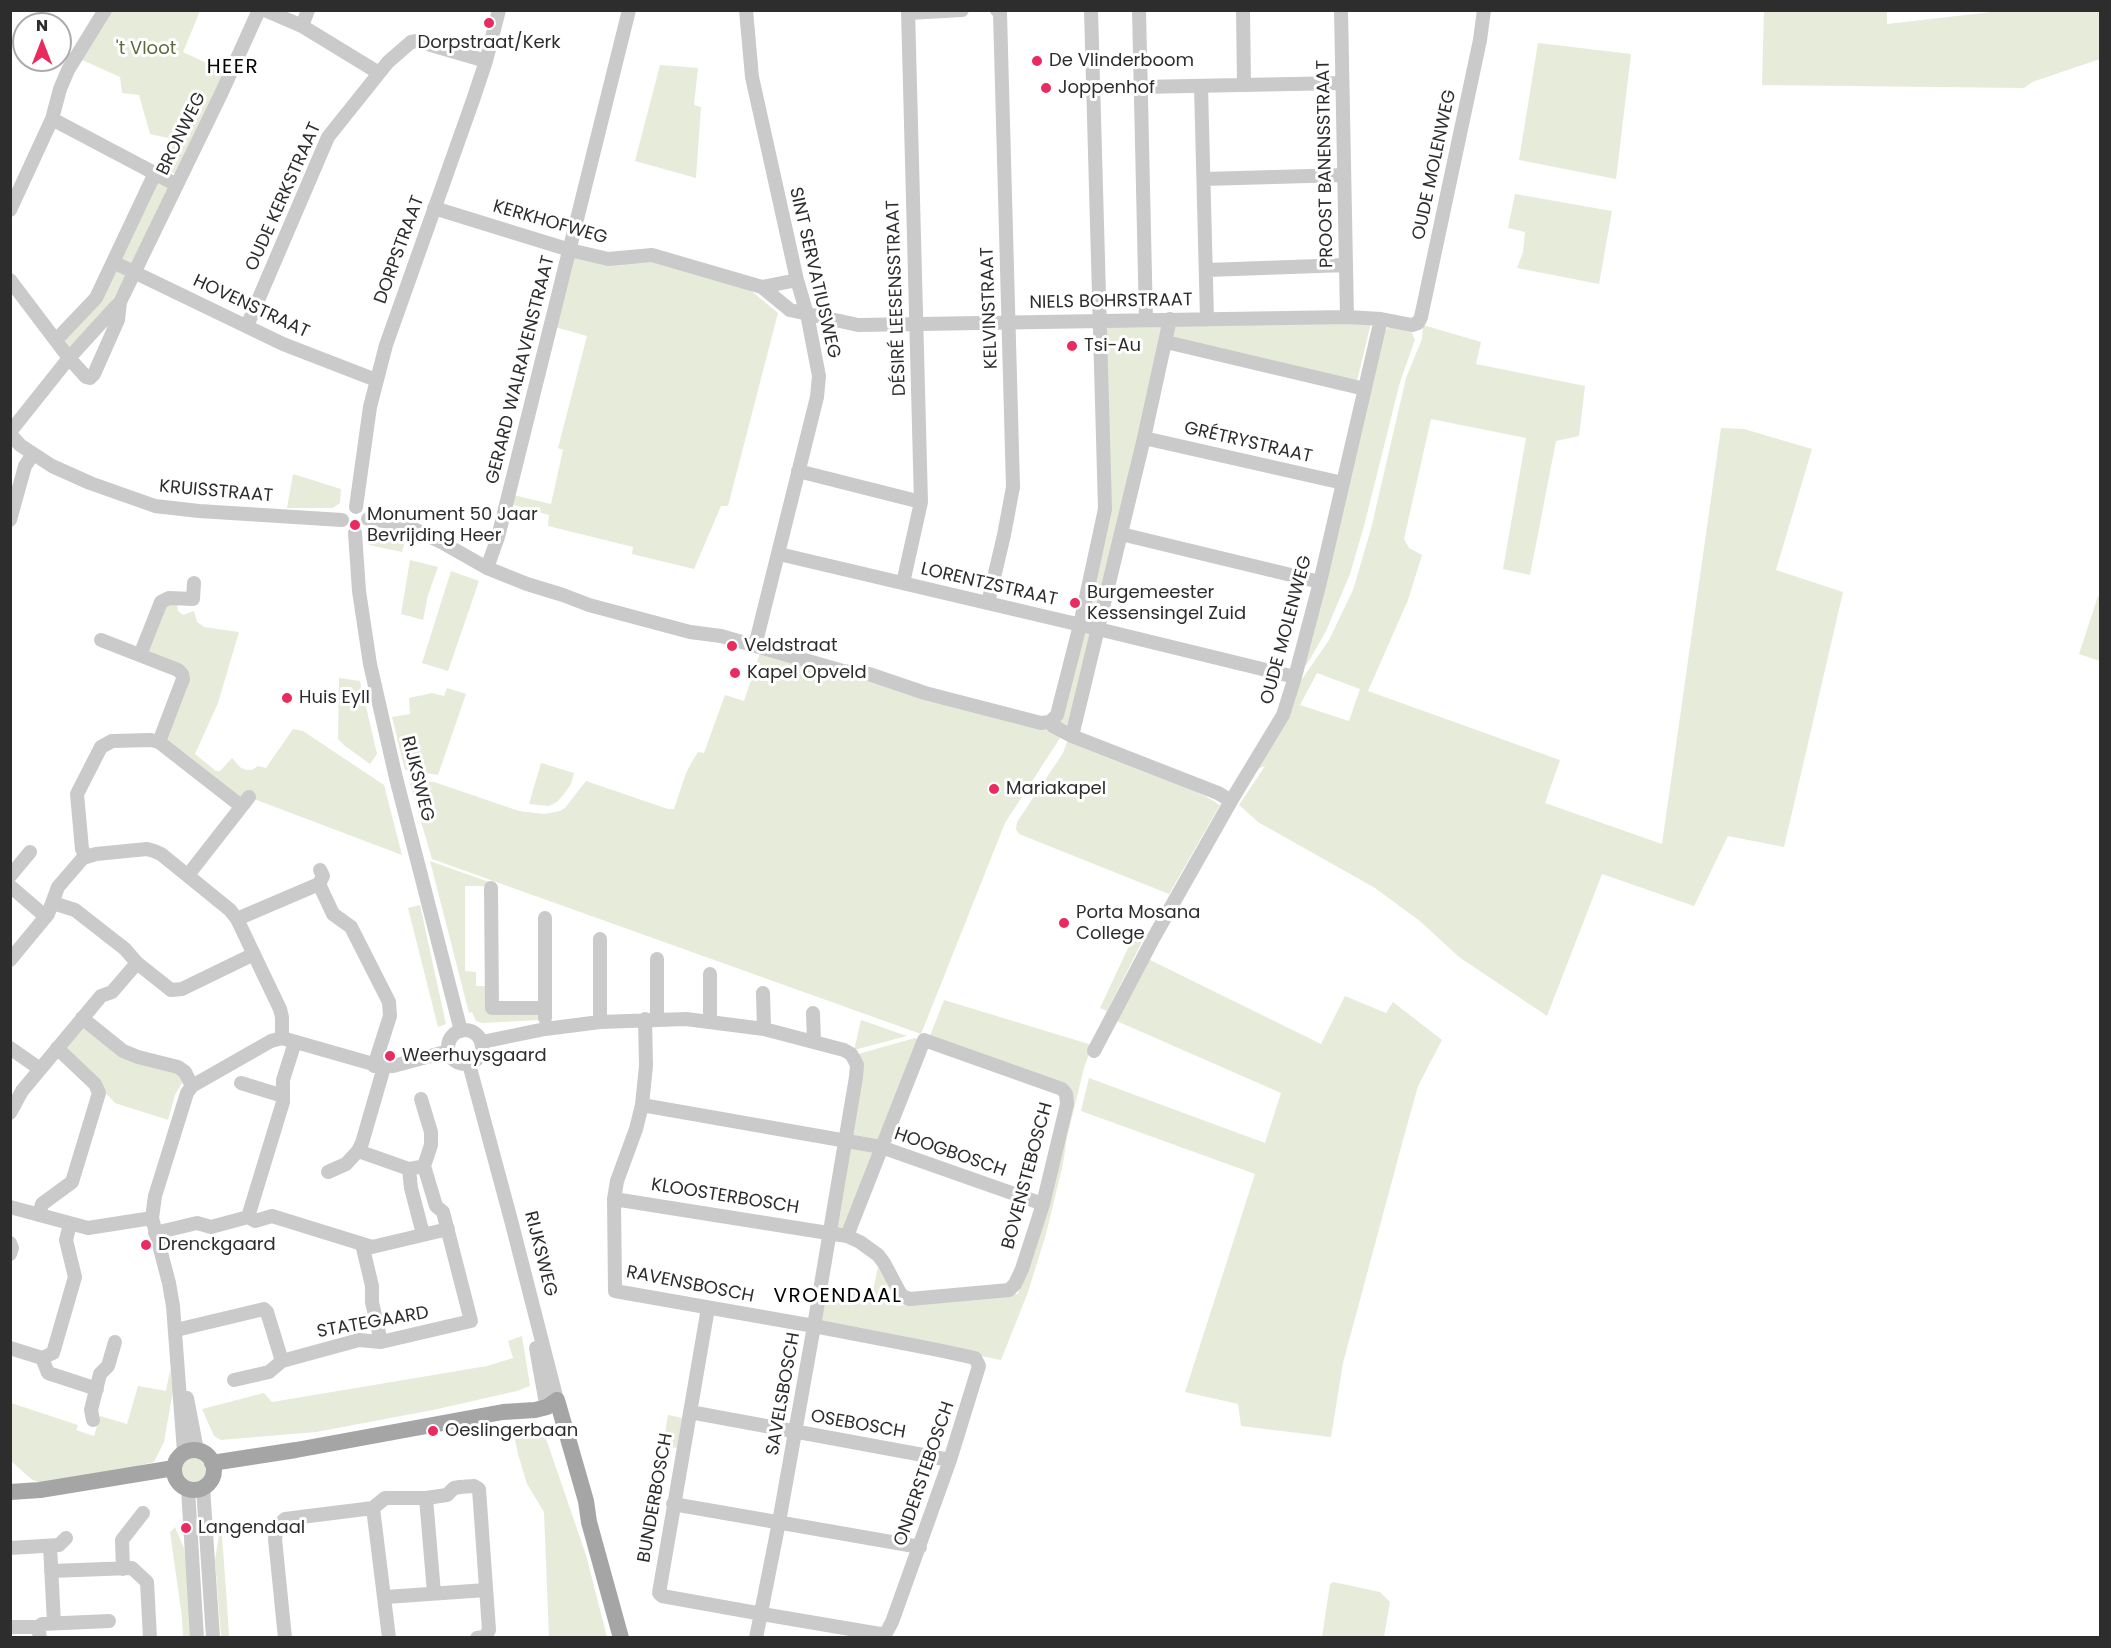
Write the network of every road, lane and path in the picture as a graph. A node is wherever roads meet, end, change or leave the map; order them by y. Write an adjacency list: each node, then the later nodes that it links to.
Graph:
1 (105, 10): 23 (street)
2 (259, 10): 27 (street, BRONWEG)
3 (265, 10): 16 (street)
4 (308, 10): 16 (street)
5 (499, 10): 17 (street, DORPSTRAAT)
6 (629, 10): 31 (street, GERARD WALRAVENSTRAAT)
7 (746, 10): 37 (street, SINT SERVATIUSWEG)
8 (962, 10): 15 (street)
9 (997, 10): 47 (street, KELVINSTRAAT)
10 (1091, 10): 46 (street)
11 (1139, 10): 22 (street)
12 (1243, 10): 20 (street)
13 (1341, 10): 19 (street, PROOST BANENSSTRAAT)
14 (1484, 10): 49 (street, OUDE MOLENWEG)
15 (908, 12): 48 (street, DÉSIRÉ LEESENSSTRAAT)
16 (302, 26): 18 (street)
17 (486, 62): 18 (street, OUDE KERKSTRAAT); 29 (street, DORPSTRAAT)
18 (379, 73): 50 (street, OUDE KERKSTRAAT)
19 (1342, 83): 20 (street); 25 (street, PROOST BANENSSTRAAT)
20 (1244, 85): 21 (street)
21 (1201, 86): 22 (street); 26 (street)
22 (1141, 87): 45 (street)
23 (52, 119): 24 (street); 28 (street)
24 (155, 173): 27 (street); 32 (street, BRONWEG)
25 (1344, 176): 26 (street); 33 (street, PROOST BANENSSTRAAT)
26 (1204, 179): 34 (street)
27 (177, 185): 35 (street, BRONWEG)
28 (16, 186): 30 (street)
29 (434, 208): 31 (street, KERKHOFWEG); 54 (street, DORPSTRAAT)
30 (10, 210)
31 (570, 250): 38 (street, KERKHOFWEG); 69 (street, GERARD WALRAVENSTRAAT)
32 (113, 262): 35 (street, HOVENSTRAAT); 51 (street, BRONWEG)
33 (1346, 265): 34 (street); 41 (street, PROOST BANENSSTRAAT)
34 (1207, 270): 43 (street)
35 (136, 272): 39 (street, BRONWEG); 50 (street, HOVENSTRAAT)
36 (10, 280): 51 (street)
37 (797, 280): 38 (street, KERKHOFWEG); 40 (street, SINT SERVATIUSWEG)
38 (762, 287): 40 (street, KERKHOFWEG)
39 (120, 302): 53 (street); 53 (street)
40 (807, 314): 48 (street, NIELS BOHRSTRAAT); 59 (street, SINT SERVATIUSWEG)
41 (1347, 317): 43 (street, NIELS BOHRSTRAAT); 44 (street, NIELS BOHRSTRAAT)
42 (1170, 319): 43 (street, NIELS BOHRSTRAAT); 45 (street, NIELS BOHRSTRAAT); 52 (street)
43 (1207, 319)
44 (1381, 319): 49 (street, NIELS BOHRSTRAAT); 55 (street, OUDE MOLENWEG)
45 (1146, 320): 46 (street, NIELS BOHRSTRAAT)
46 (1099, 321): 47 (street, NIELS BOHRSTRAAT); 74 (street)
47 (1008, 322): 48 (street, NIELS BOHRSTRAAT); 73 (street, KELVINSTRAAT)
48 (916, 324): 61 (street, DÉSIRÉ LEESENSSTRAAT)
49 (1416, 325)
50 (247, 326): 54 (street, HOVENSTRAAT)
51 (56, 340): 53 (street)
52 (1166, 342): 55 (street); 57 (street)
53 (69, 358): 56 (street)
54 (376, 380): 62 (street, DORPSTRAAT)
55 (1365, 389): 60 (street, OUDE MOLENWEG)
56 (10, 433): 58 (street, KRUISSTRAAT)
57 (1144, 438): 60 (street, GRÉTRYSTRAAT); 67 (street)
58 (29, 452): 64 (street); 65 (street, KRUISSTRAAT)
59 (798, 471): 61 (street); 68 (street, SINT SERVATIUSWEG)
60 (1343, 483): 70 (street, OUDE MOLENWEG)
61 (921, 502): 72 (street, DÉSIRÉ LEESENSSTRAAT)
62 (356, 507): 63 (street); 65 (street)
63 (368, 519): 66 (street); 69 (street)
64 (10, 520)
65 (342, 520): 66 (street)
66 (355, 533): 111 (street, RIJKSWEG)
67 (1121, 534): 70 (street); 75 (street)
68 (779, 554): 72 (street, LORENTZSTRAAT); 77 (street, SINT SERVATIUSWEG)
69 (487, 568): 77 (street)
70 (1320, 582): 79 (street, OUDE MOLENWEG)
71 (194, 583): 78 (street)
72 (903, 583): 73 (street, LORENTZSTRAAT)
73 (988, 603): 74 (street, LORENTZSTRAAT)
74 (1080, 625): 75 (street, LORENTZSTRAAT); 80 (street)
75 (1098, 629): 79 (street, LORENTZSTRAAT); 81 (street)
76 (100, 640): 78 (street)
77 (755, 646): 80 (street)
78 (140, 655): 82 (street)
79 (1295, 677): 83 (street, OUDE MOLENWEG)
80 (1050, 722): 81 (street)
81 (1072, 736): 83 (street)
82 (159, 742): 85 (street); 87 (street)
83 (1231, 801): 118 (street, OUDE MOLENWEG)
84 (30, 852): 88 (street)
85 (86, 856): 87 (street); 92 (street)
86 (320, 870): 89 (street)
87 (188, 875): 95 (street)
88 (10, 876)
89 (319, 884): 95 (street); 120 (street)
90 (10, 886): 93 (street)
91 (491, 888): 103 (street)
92 (53, 903): 93 (street); 100 (street)
93 (46, 917): 99 (street)
94 (545, 918): 103 (street)
95 (237, 919): 97 (street)
96 (600, 939): 108 (street)
97 (254, 954): 100 (street); 112 (street)
98 (657, 959): 106 (street)
99 (10, 960)
100 (137, 963): 105 (street)
101 (710, 974): 107 (street)
102 (763, 993): 110 (street)
103 (545, 1008): 109 (street)
104 (813, 1013): 113 (street)
105 (82, 1018): 116 (street); 123 (street)
106 (651, 1019): 107 (street, SAVELSBOSCH); 108 (street, SAVELSBOSCH); 126 (street, RAVENSBOSCH)
107 (710, 1021): 110 (street, SAVELSBOSCH)
108 (600, 1022): 109 (street, SAVELSBOSCH)
109 (545, 1029): 114 (street, SAVELSBOSCH)
110 (764, 1029): 113 (street, SAVELSBOSCH)
111 (461, 1030): 114 (street); 117 (street)
112 (289, 1040): 120 (street); 123 (street); 124 (street)
113 (814, 1041): 128 (street, SAVELSBOSCH)
114 (482, 1042): 119 (street)
115 (10, 1048): 121 (street)
116 (57, 1048): 121 (street); 137 (street)
117 (448, 1051): 119 (street); 120 (street)
118 (1094, 1051)
119 (469, 1064): 159 (street, RIJKSWEG)
120 (379, 1066): 130 (street)
121 (40, 1069): 127 (street)
122 (241, 1083): 124 (street)
123 (192, 1086): 139 (street)
124 (283, 1096): 138 (street)
125 (421, 1099): 131 (street)
126 (642, 1105): 128 (street, HOOGBOSCH); 134 (street, RAVENSBOSCH)
127 (10, 1113)
128 (844, 1142): 129 (street, HOOGBOSCH); 142 (street, SAVELSBOSCH)
129 (881, 1147): 135 (street, HOOGBOSCH); 135 (street, BOVENSTEBOSCH); 145 (street, BOVENSTEBOSCH)
130 (358, 1151): 132 (street); 133 (street)
131 (424, 1166): 132 (street); 141 (street)
132 (410, 1169): 144 (street)
133 (328, 1172)
134 (614, 1199): 142 (street, KLOOSTERBOSCH); 149 (street, RAVENSBOSCH)
135 (1043, 1204): 145 (street, BOVENSTEBOSCH)
136 (10, 1207): 137 (street)
137 (39, 1215): 140 (street)
138 (248, 1217): 143 (street); 147 (street)
139 (152, 1218): 140 (street); 143 (street)
140 (70, 1224): 155 (street)
141 (448, 1229): 144 (street); 153 (street, STATEGAARD)
142 (830, 1232): 145 (street, KLOOSTERBOSCH); 150 (street, SAVELSBOSCH)
143 (155, 1233): 151 (street)
144 (423, 1234): 147 (street)
145 (847, 1236)
146 (10, 1243): 148 (street)
147 (362, 1244): 153 (street)
148 (10, 1254)
149 (708, 1308): 150 (street, RAVENSBOSCH); 160 (street, BUNDERBOSCH)
150 (814, 1326): 162 (street, SAVELSBOSCH); 164 (street, ONDERSTEBOSCH)
151 (176, 1330): 156 (street); 163 (street)
152 (115, 1342): 158 (street)
153 (381, 1342): 156 (street, STATEGAARD)
154 (10, 1348): 155 (street)
155 (42, 1358): 158 (street)
156 (282, 1360): 157 (street, STATEGAARD)
157 (234, 1380)
158 (97, 1389): 161 (street)
159 (550, 1402): 165 (main road); 194 (main road, RIJKSWEG)
160 (690, 1412): 162 (street, OSEBOSCH); 169 (street, BUNDERBOSCH)
161 (93, 1420)
162 (795, 1432): 164 (street, OSEBOSCH); 172 (street, SAVELSBOSCH)
163 (190, 1451): 165 (main road); 166 (main road)
164 (950, 1460): 175 (street, ONDERSTEBOSCH)
165 (212, 1463): 166 (main road)
166 (185, 1481): 167 (main road); 189 (street); 190 (street)
167 (10, 1492)
168 (426, 1498): 170 (street); 179 (street); 180 (street)
169 (673, 1504): 172 (street); 182 (street, BUNDERBOSCH)
170 (374, 1508): 181 (street); 191 (street)
171 (143, 1513): 177 (street)
172 (779, 1522): 175 (street); 182 (street, SAVELSBOSCH)
173 (66, 1538): 174 (street)
174 (50, 1546): 176 (street); 178 (street)
175 (920, 1547): 182 (street, ONDERSTEBOSCH)
176 (10, 1548)
177 (123, 1569): 178 (street); 188 (street)
178 (51, 1571): 184 (street)
179 (486, 1590): 180 (street); 187 (street)
180 (434, 1593): 181 (street)
181 (386, 1597): 192 (street)
182 (760, 1614): 195 (street, SAVELSBOSCH)
183 (109, 1621): 184 (street)
184 (54, 1623): 186 (street)
185 (10, 1627): 186 (street)
186 (39, 1632)
187 (485, 1637): 193 (street)
188 (150, 1638)
189 (197, 1638)
190 (213, 1638)
191 (285, 1638)
192 (389, 1638)
193 (477, 1638)
194 (621, 1638)
195 (756, 1638)

